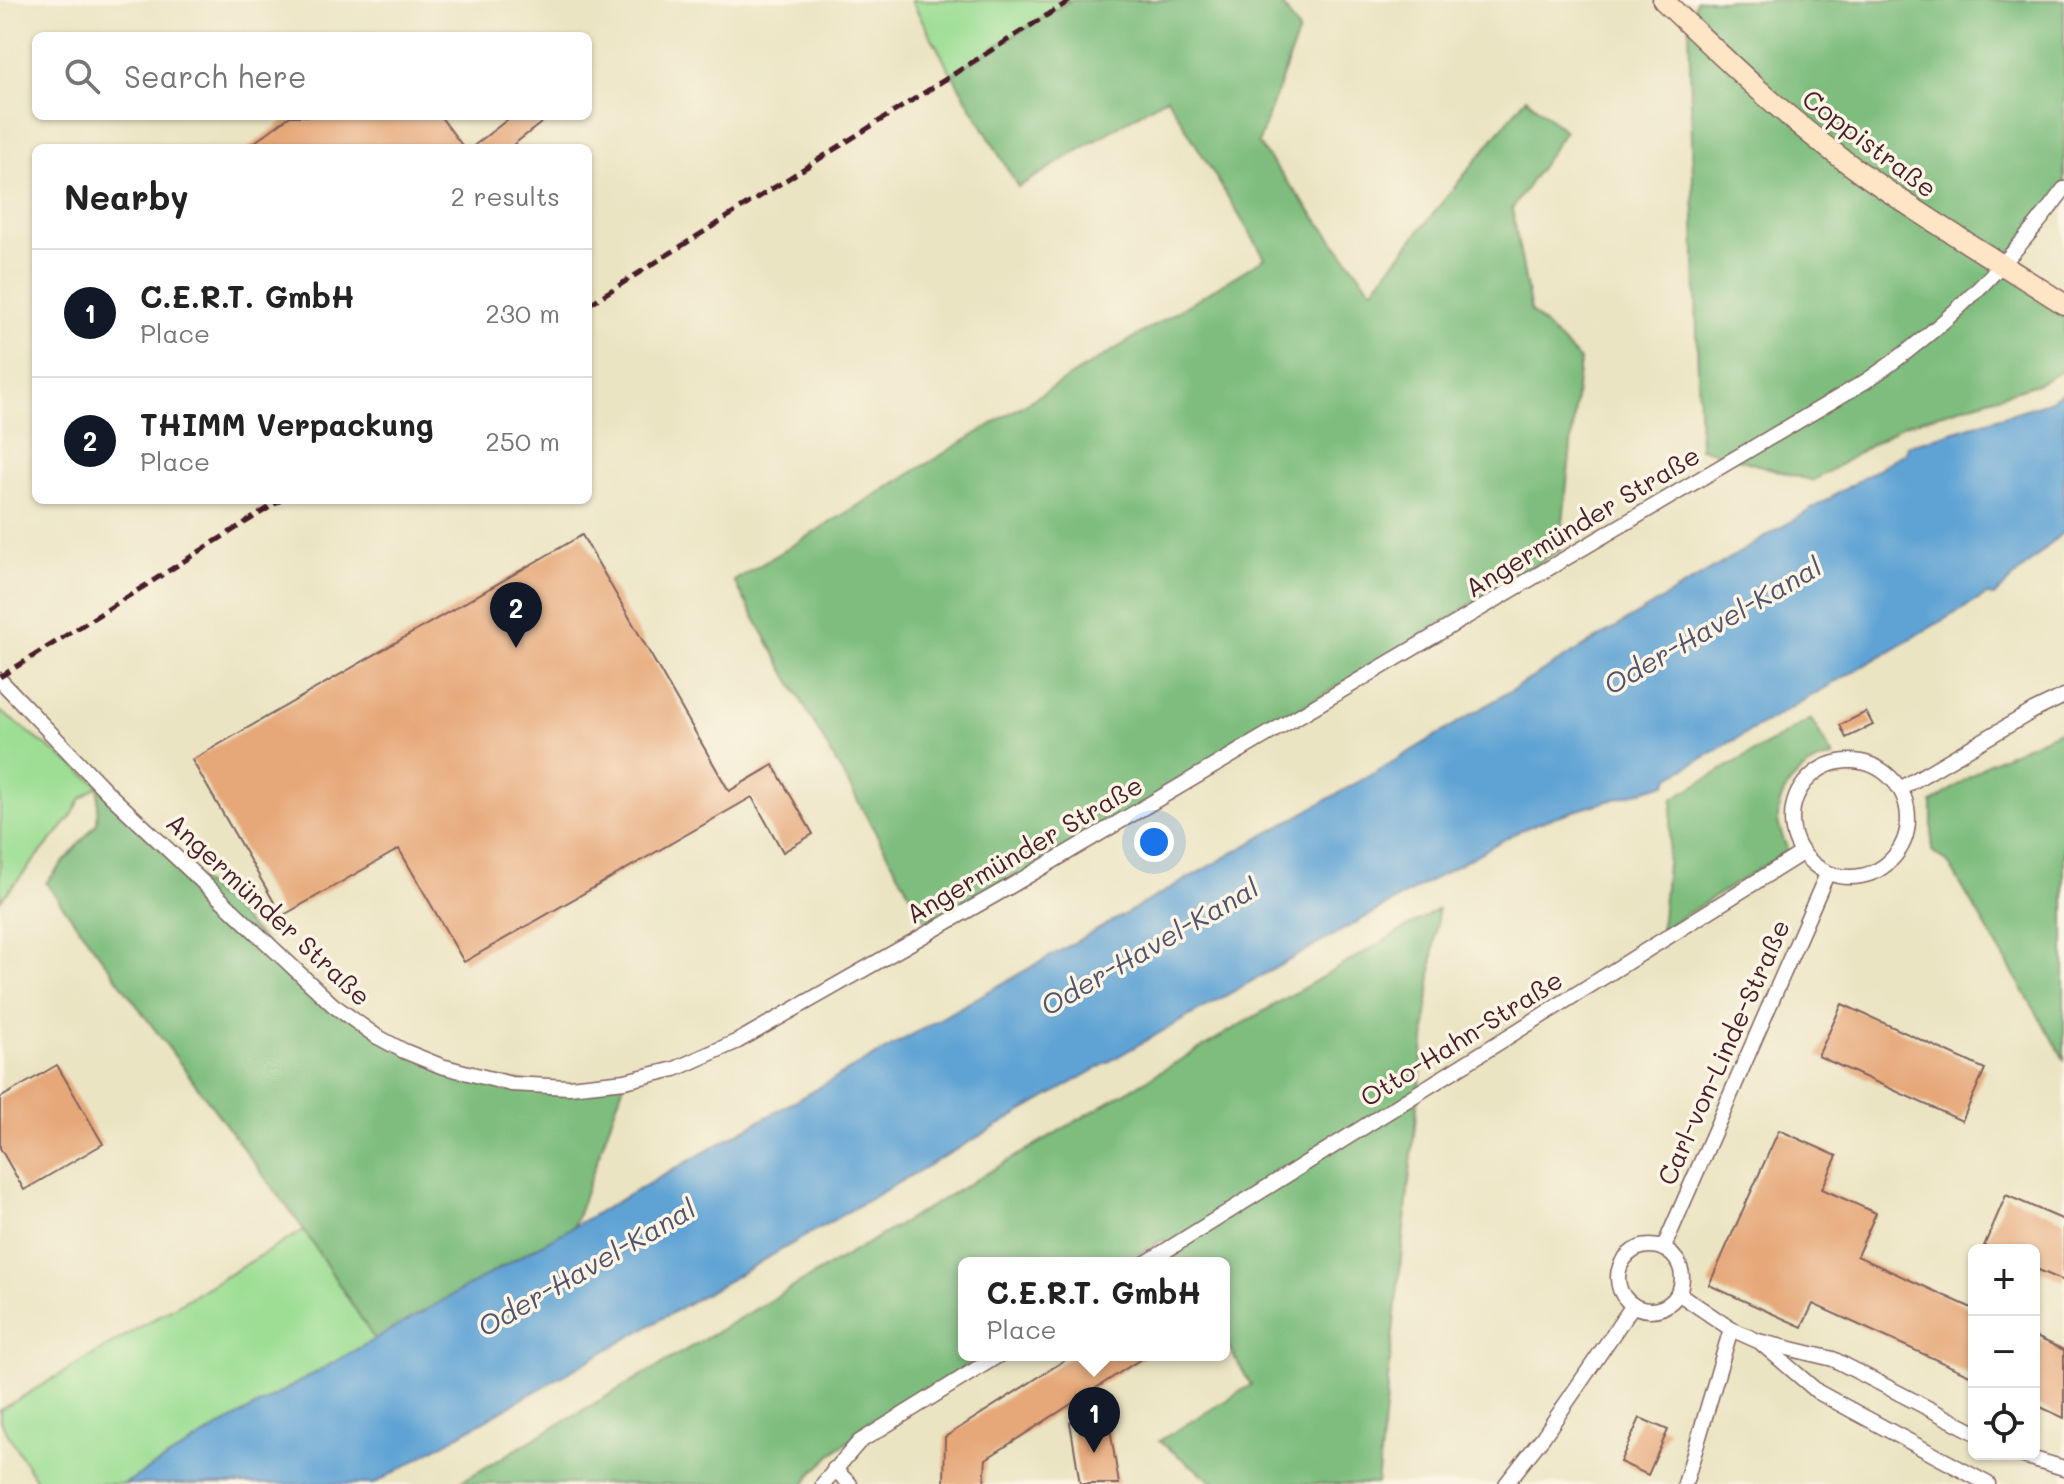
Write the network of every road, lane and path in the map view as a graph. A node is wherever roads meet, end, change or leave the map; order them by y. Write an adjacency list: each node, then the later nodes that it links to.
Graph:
1 (1663, 0): 3 (main road, Coppistraße)
2 (2064, 189): 3 (street, Angermünder Straße)
3 (2001, 265): 4 (main road, Coppistraße); 5 (street, Angermünder Straße)
4 (2064, 304)
5 (0, 680)
6 (2064, 696): 7 (street)
7 (1900, 789): 8 (street); 9 (street)
8 (1802, 853): 9 (street); 11 (street, Otto-Hahn-Straße)
9 (1827, 874): 10 (street, Carl-von-Linde-Straße)
10 (1663, 1249): 12 (street); 13 (street)
11 (1156, 1257)
12 (1678, 1293): 13 (street); 14 (street)
13 (1633, 1305): 23 (street)
14 (1731, 1329): 15 (street); 24 (street)
15 (1758, 1341): 17 (street); 25 (street)
16 (989, 1361): 20 (street)
17 (1968, 1429)
18 (2037, 1460): 19 (street)
19 (2064, 1468)
20 (834, 1469): 21 (street); 22 (street)
21 (823, 1484)
22 (850, 1484)
23 (1506, 1484)
24 (1685, 1484)
25 (1988, 1484)

